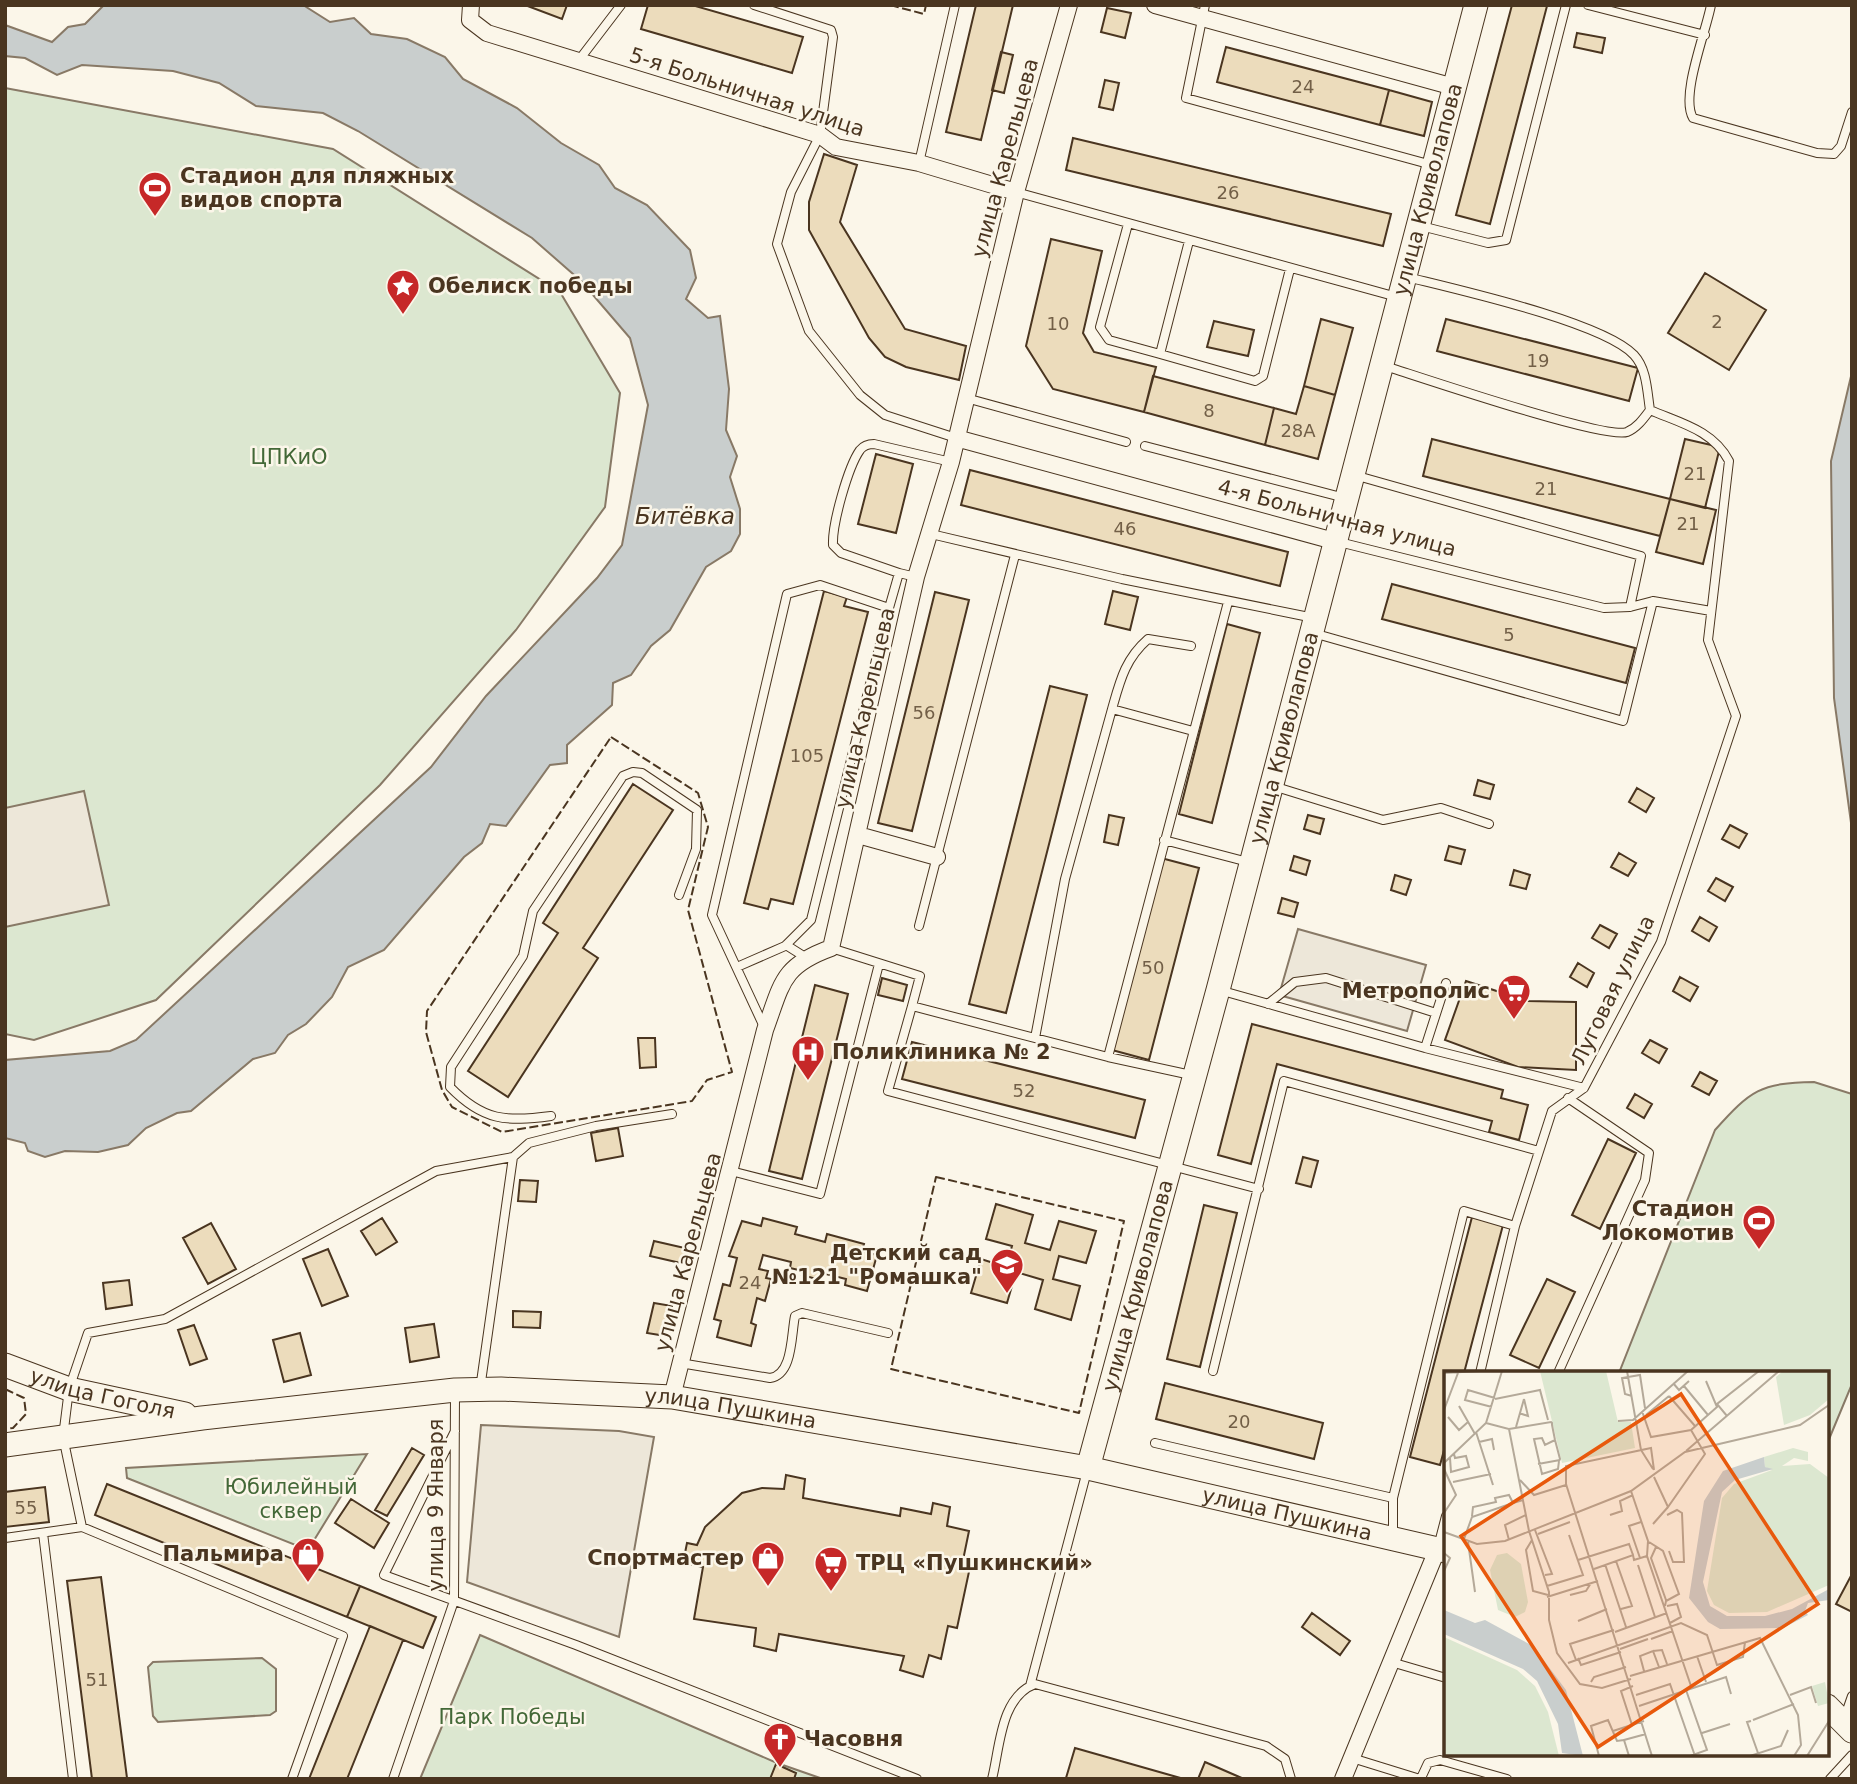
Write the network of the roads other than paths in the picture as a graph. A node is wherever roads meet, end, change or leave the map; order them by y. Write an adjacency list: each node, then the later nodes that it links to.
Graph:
1 (621, 5): 13 (lane)
2 (754, 5): 16 (lane)
3 (955, 5): 17 (lane)
4 (1069, 5): 19 (street, улица Карельцева)
5 (1155, 5): 10 (street)
6 (1476, 5): 14 (street, улица Криволапова)
7 (1566, 5): 21 (lane)
8 (1588, 5): 12 (lane)
9 (1711, 5): 12 (lane)
10 (1204, 12): 14 (street); 18 (lane)
11 (471, 13): 13 (street, 5-я Больничная улица)
12 (1705, 35): 15 (lane)
13 (579, 60): 16 (street, 5-я Больничная улица)
14 (1454, 87): 18 (street, улица Криволапова)
15 (1852, 113)
16 (820, 135): 17 (street, 5-я Больничная улица); 29 (lane)
17 (919, 163): 19 (street, 5-я Больничная улица)
18 (1432, 165): 21 (street, улица Криволапова)
19 (1016, 192): 20 (lane); 27 (street, улица Карельцева)
20 (1128, 224): 22 (lane); 25 (lane)
21 (1416, 225): 24 (street, улица Криволапова)
22 (1189, 242): 23 (lane); 25 (lane)
23 (1290, 270): 24 (lane); 25 (lane)
24 (1400, 286): 26 (street, улица Криволапова); 28 (lane)
25 (1160, 354)
26 (1380, 365): 28 (lane); 33 (street, улица Криволапова)
27 (966, 398): 29 (street, улица Карельцева); 30 (lane)
28 (1650, 410): 44 (lane, Луговая улица)
29 (956, 438): 32 (street, улица Карельцева); 36 (street, 4-я Больничная улица)
30 (1126, 442)
31 (1145, 446): 34 (lane)
32 (951, 462): 35 (street, улица Карельцева); 38 (lane)
33 (1351, 474): 34 (street, улица Криволапова); 42 (lane)
34 (1345, 498): 36 (street, улица Криволапова)
35 (931, 534): 37 (lane); 39 (street, улица Карельцева)
36 (1334, 541): 42 (lane, 4-я Больничная улица); 45 (street, улица Криволапова)
37 (1015, 555): 41 (lane); 53 (lane)
38 (899, 573): 39 (lane); 43 (lane)
39 (916, 577): 51 (street, улица Карельцева)
40 (1653, 601): 42 (lane, 4-я Больничная улица); 44 (lane, 4-я Больничная улица); 45 (lane)
41 (1228, 602): 45 (lane); 48 (lane)
42 (1630, 607)
43 (889, 608): 57 (lane); 61 (lane)
44 (1712, 611): 72 (lane, Луговая улица)
45 (1312, 625): 49 (street, улица Криволапова)
46 (1191, 646): 47 (lane)
47 (1112, 709): 48 (lane); 68 (lane)
48 (1193, 731): 52 (lane)
49 (1271, 785): 50 (lane); 54 (street, улица Криволапова)
50 (1489, 824)
51 (858, 835): 53 (street); 58 (street, улица Карельцева)
52 (1164, 840): 54 (lane); 70 (lane)
53 (937, 857): 56 (lane)
54 (1251, 862): 63 (street, улица Криволапова)
55 (680, 895): 75 (lane)
56 (919, 926)
57 (786, 945): 59 (lane); 61 (lane)
58 (831, 948): 59 (street); 60 (lane)
59 (805, 957): 67 (street, улица Карельцева)
60 (879, 964): 65 (lane); 79 (lane)
61 (737, 967): 67 (lane)
62 (1446, 983): 66 (lane)
63 (1218, 990): 64 (lane); 71 (street, улица Криволапова)
64 (1268, 1004): 66 (lane); 69 (lane)
65 (912, 1006): 68 (lane); 78 (lane)
66 (1436, 1013): 69 (lane)
67 (765, 1030): 79 (street, улица Карельцева)
68 (1035, 1038): 70 (lane)
69 (1425, 1048): 72 (lane)
70 (1108, 1057): 71 (lane)
71 (1194, 1075): 78 (street, улица Криволапова)
72 (1584, 1088): 73 (lane, Луговая улица)
73 (1568, 1098): 76 (lane, Луговая улица); 87 (lane)
74 (672, 1114): 77 (lane)
75 (551, 1116)
76 (1539, 1151): 80 (lane); 81 (lane, Луговая улица)
77 (513, 1157): 88 (lane); 90 (lane)
78 (1171, 1165): 80 (lane); 97 (street, улица Криволапова)
79 (731, 1171): 83 (street, улица Карельцева)
80 (1259, 1189): 85 (lane)
81 (1515, 1226): 86 (lane, Луговая улица); 98 (lane)
82 (888, 1333): 83 (lane)
83 (680, 1363): 91 (street, улица Карельцева)
84 (5, 1365): 88 (street, улица Гоголя)
85 (1213, 1371)
86 (1480, 1371)
87 (1559, 1371)
88 (69, 1389): 92 (street, улица Гоголя); 94 (lane)
89 (454, 1390): 90 (street, улица Пушкина); 92 (street, улица Пушкина); 93 (lane, улица 9 Января)
90 (480, 1390): 91 (street, улица Пушкина)
91 (672, 1396): 97 (street, улица Пушкина)
92 (202, 1418): 94 (street, улица Пушкина)
93 (454, 1431): 105 (lane, улица 9 Января); 105 (lane)
94 (63, 1437): 96 (street, улица Пушкина); 99 (lane)
95 (1155, 1443): 98 (lane)
96 (5, 1445)
97 (1088, 1468): 103 (street, улица Пушкина); 108 (lane)
98 (1393, 1498): 103 (lane)
99 (82, 1527): 100 (lane); 115 (lane)
100 (43, 1533): 102 (lane); 114 (lane)
101 (1444, 1534): 104 (lane)
102 (5, 1538)
103 (1393, 1538): 104 (street, улица Пушкина)
104 (1442, 1551): 106 (street)
105 (454, 1601): 116 (lane, улица 9 Января); 117 (lane)
106 (1391, 1662): 107 (lane); 112 (street)
107 (1444, 1677)
108 (1030, 1686): 118 (lane); 119 (lane)
109 (1852, 1696): 110 (lane)
110 (1840, 1720)
111 (1852, 1755): 122 (lane)
112 (1352, 1758): 113 (lane); 120 (street)
113 (1421, 1778): 121 (lane)
114 (73, 1779)
115 (292, 1779)
116 (393, 1779)
117 (917, 1779)
118 (992, 1779)
119 (1291, 1779)
120 (1343, 1779)
121 (1507, 1779)
122 (1830, 1779)

